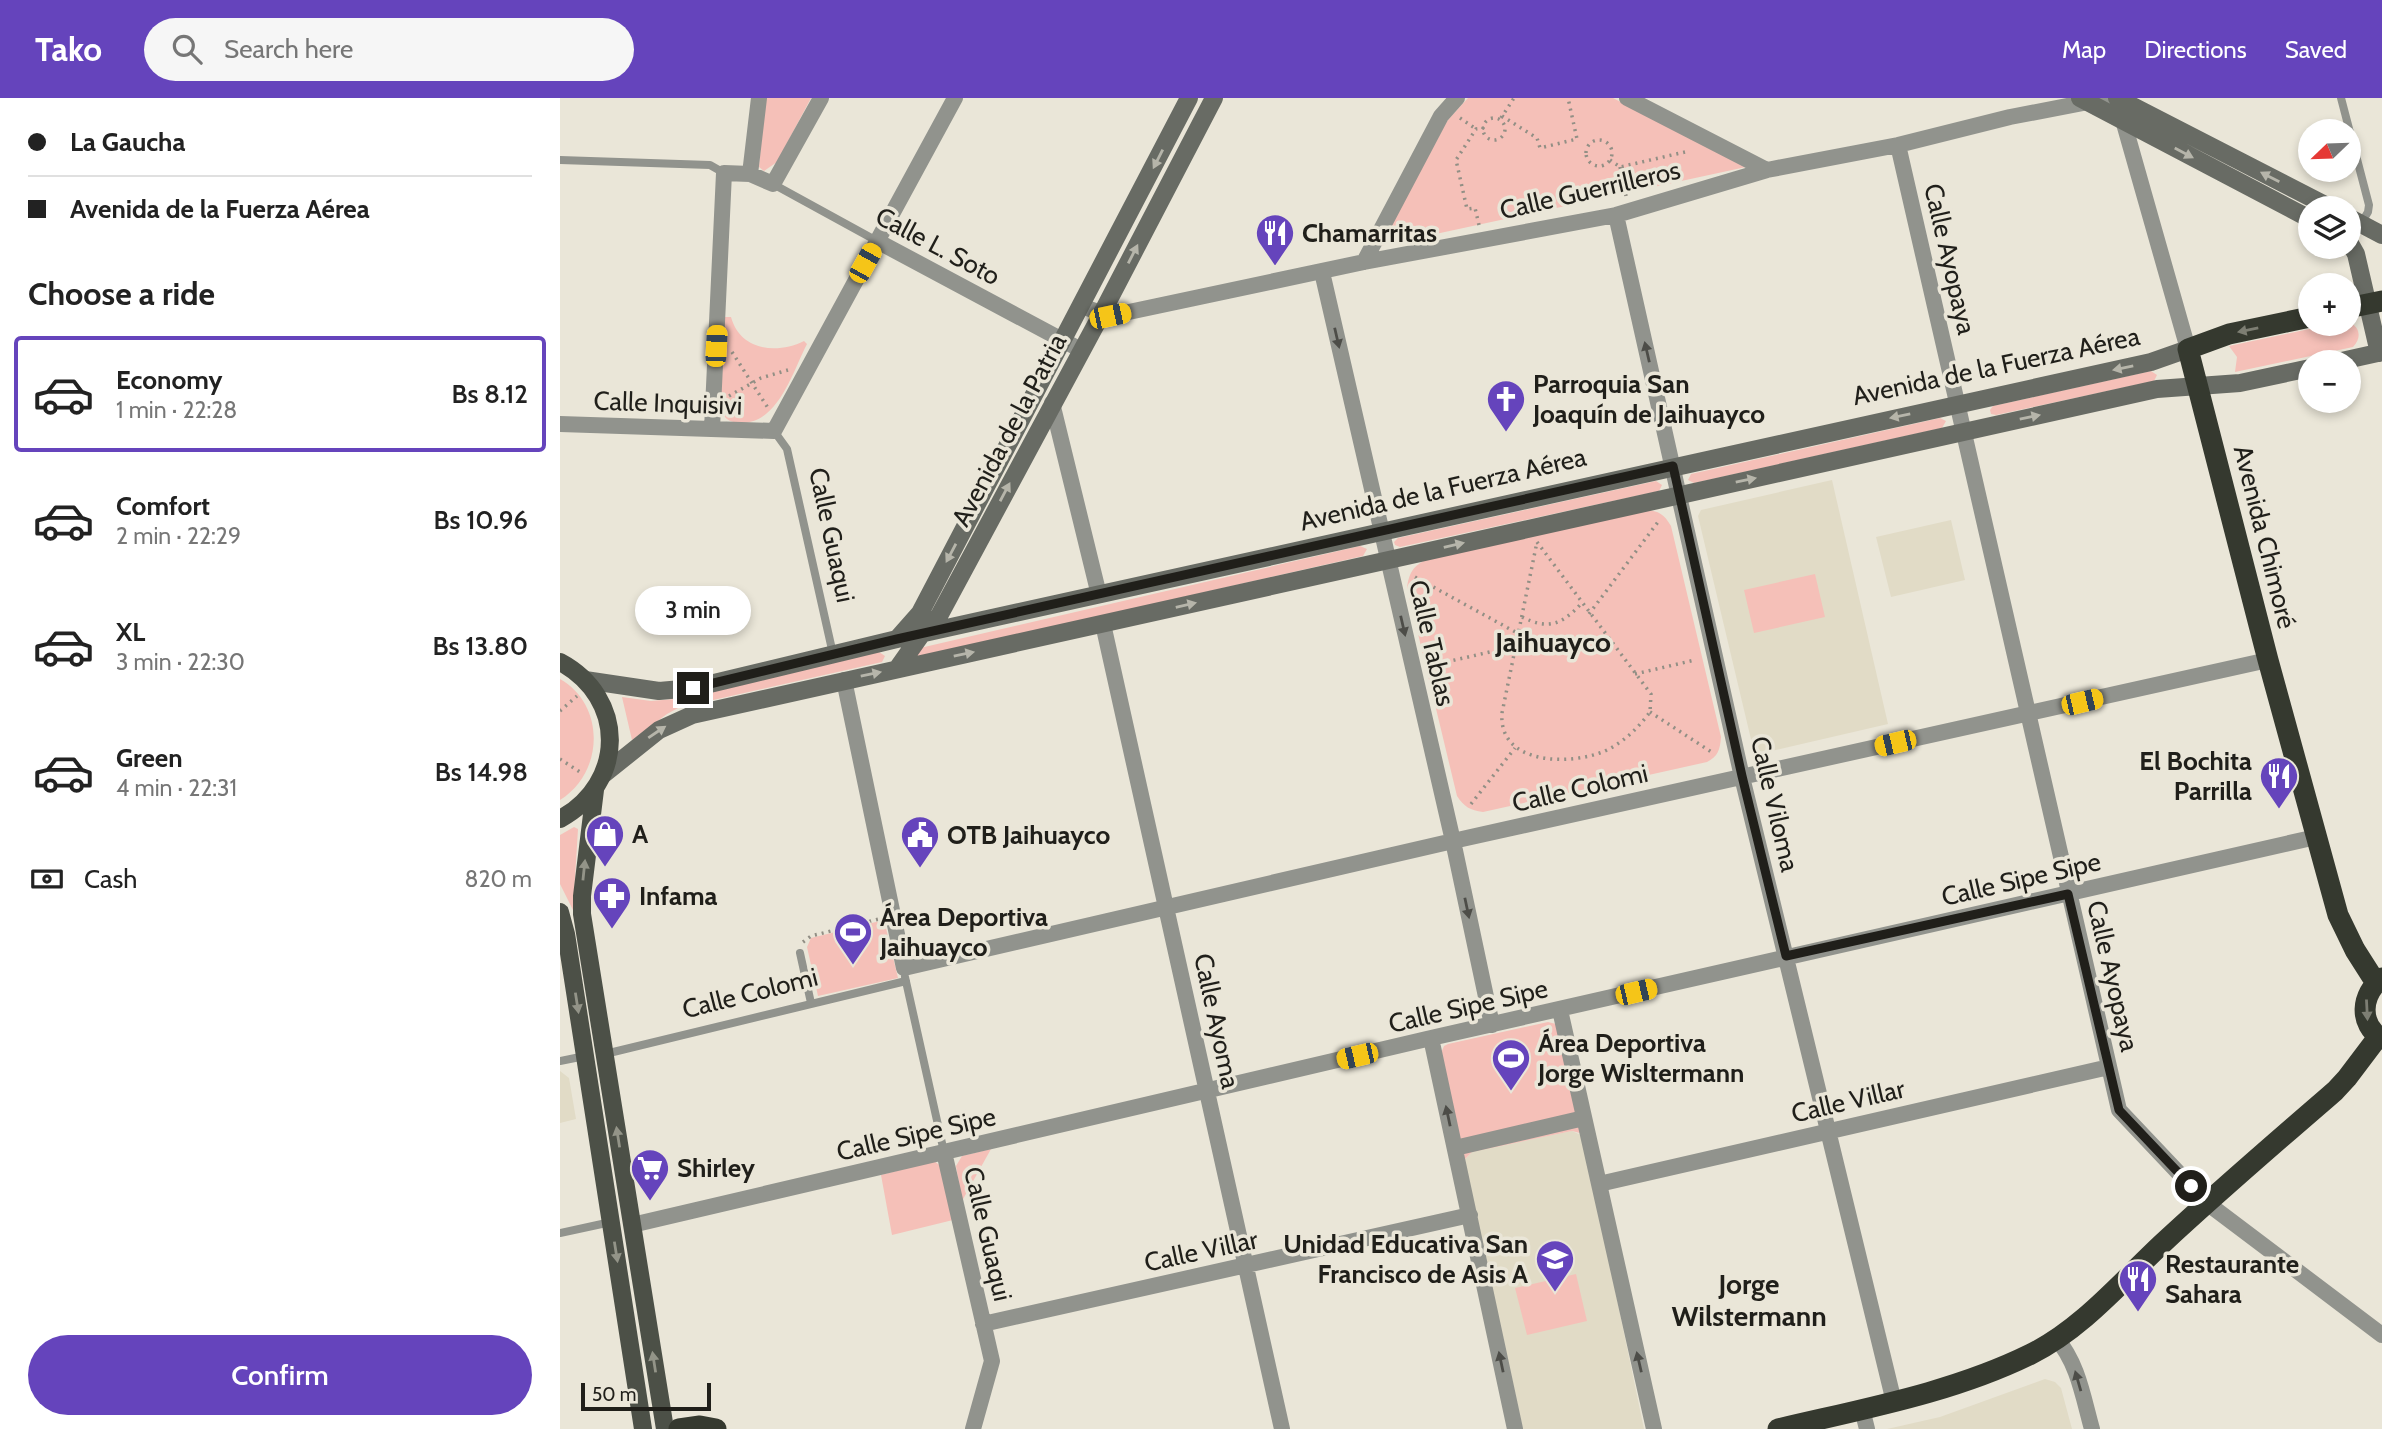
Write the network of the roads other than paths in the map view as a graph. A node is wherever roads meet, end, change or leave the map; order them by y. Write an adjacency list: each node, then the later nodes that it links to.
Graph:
1 (759, 98): 17 (street)
2 (821, 98): 18 (street)
3 (956, 98): 25 (street)
4 (1188, 98): 30 (main road, Avenida de la Patria, one-way to 30)
5 (1214, 98): 31 (main road, Avenida de la Patria, one-way to 5)
6 (1457, 98): 27 (street)
7 (1627, 98): 15 (street)
8 (2109, 98): 11 (street, Calle Guerrilleros)
9 (2116, 98): 12 (street, Avenida Chimoré); 19 (main road, one-way to 9)
10 (2341, 98): 22 (lane)
11 (2083, 100): 12 (main road); 13 (street, Calle Guerrilleros)
12 (2124, 121): 20 (main road, one-way to 20); 34 (street, Avenida Chimoré)
13 (1898, 145): 15 (street, Calle Guerrilleros); 41 (street, Calle Ayopaya)
14 (560, 160): 16 (lane)
15 (1767, 170): 21 (street, Calle Guerrilleros)
16 (724, 173): 17 (street); 43 (street)
17 (750, 174): 18 (street)
18 (773, 184): 25 (lane, Calle L. Soto)
19 (2308, 196)
20 (2298, 213)
21 (1616, 215): 27 (street, Calle Guerrilleros); 46 (street, Calle Viloma, one-way to 21)
22 (2361, 217)
23 (2361, 224): 24 (main road)
24 (2382, 234)
25 (877, 241): 33 (street, Calle L. Soto); 44 (street)
26 (2357, 259): 29 (main road)
27 (1364, 262): 28 (street, Calle Guerrilleros)
28 (1322, 272): 31 (street, Calle Guerrilleros); 48 (street, Calle Tablas, one-way to 48)
29 (2366, 304): 36 (main road)
30 (1081, 306): 31 (street); 33 (main road, Avenida de la Patria)
31 (1101, 315): 35 (main road, Avenida de la Patria)
32 (2298, 320): 34 (highway, Avenida de la Fuerza Aérea, one-way to 34)
33 (1063, 341): 35 (street, Calle L. Soto); 55 (main road, Avenida de la Patria, one-way to 55)
34 (2188, 349): 39 (highway, Avenida Chimoré); 41 (main road, Avenida de la Fuerza Aérea, one-way to 41)
35 (1081, 350): 40 (main road, Avenida de la Patria)
36 (2381, 353): 37 (main road)
37 (2361, 357)
38 (2298, 371): 39 (main road)
39 (2198, 387): 45 (main road, one-way to 39); 57 (highway, Avenida Chimoré)
40 (1052, 403): 50 (street); 51 (main road, Avenida de la Patria, one-way to 40)
41 (1957, 403): 45 (street, Calle Ayopaya); 46 (main road, Avenida de la Fuerza Aérea, one-way to 46)
42 (560, 424): 43 (street, Calle Inquisivi)
43 (712, 429): 44 (street, Calle Inquisivi)
44 (774, 431): 56 (lane, Calle Guaqui)
45 (1964, 432): 47 (main road, one-way to 45); 62 (street, Calle Ayopaya)
46 (1673, 466): 47 (street, Calle Viloma); 48 (main road, Avenida de la Fuerza Aérea)
47 (1679, 495): 49 (main road, one-way to 47); 64 (street, Calle Viloma)
48 (1380, 531): 49 (street, Calle Tablas); 50 (main road, Avenida de la Fuerza Aérea)
49 (1387, 559): 53 (main road, one-way to 49); 68 (street, Calle Tablas, one-way to 68)
50 (1099, 595): 52 (main road, Avenida de la Fuerza Aérea)
51 (950, 596): 52 (main road); 54 (main road, Avenida de la Patria)
52 (978, 622): 54 (main road, Avenida de la Fuerza Aérea)
53 (1103, 624): 59 (main road, one-way to 53); 70 (street, Calle Ayoma)
54 (921, 635): 55 (main road, Avenida de la Fuerza Aérea); 59 (main road, Avenida de la Patria)
55 (897, 639): 56 (main road, Avenida de la Fuerza Aérea)
56 (833, 654): 61 (main road, Avenida de la Fuerza Aérea)
57 (2268, 660): 62 (street, Calle Colomi); 67 (highway, Avenida Chimoré)
58 (560, 662): 61 (main road)
59 (897, 669): 60 (main road, one-way to 59)
60 (844, 680): 63 (main road, one-way to 60); 74 (street, Calle Guaqui)
61 (582, 687): 63 (main road)
62 (2029, 713): 64 (street, Calle Colomi); 69 (street, Calle Ayopaya)
63 (604, 774): 65 (main road)
64 (1742, 776): 68 (street, Calle Colomi); 73 (street, Calle Viloma)
65 (595, 790): 66 (main road); 81 (main road, one-way to 65)
66 (560, 819)
67 (2316, 837): 69 (street, Calle Sipe Sipe); 75 (highway, Avenida Chimoré)
68 (1453, 841): 70 (street, Calle Colomi); 78 (street, Calle Tablas, one-way to 78)
69 (2068, 894): 73 (street, Calle Sipe Sipe); 84 (street, Calle Ayopaya)
70 (1167, 909): 74 (street, Calle Colomi); 85 (street, Calle Ayoma)
71 (560, 912): 82 (main road, one-way to 82)
72 (800, 953): 76 (lane)
73 (1786, 956): 77 (street, Calle Sipe Sipe); 87 (street, Calle Viloma)
74 (905, 975): 76 (lane, Calle Colomi); 89 (lane, Calle Guaqui)
75 (2379, 980): 80 (highway, one-way to 80)
76 (811, 1003): 81 (lane, Calle Colomi)
77 (1560, 1010): 78 (street, Calle Sipe Sipe); 86 (street)
78 (1492, 1025): 79 (street, Calle Sipe Sipe)
79 (1431, 1038): 85 (street, Calle Sipe Sipe); 88 (street, one-way to 79)
80 (2380, 1038): 91 (highway)
81 (605, 1054): 94 (main road, one-way to 81)
82 (585, 1056): 83 (lane); 93 (main road)
83 (560, 1061)
84 (2109, 1066): 87 (street, Calle Villar); 91 (street, Calle Ayopaya)
85 (1207, 1092): 89 (street, Calle Sipe Sipe); 96 (street, Calle Ayoma)
86 (1584, 1118): 88 (street); 90 (street)
87 (1828, 1131): 90 (street, Calle Villar); 100 (street, Calle Viloma)
88 (1455, 1148): 92 (street)
89 (944, 1152): 94 (street, Calle Sipe Sipe); 97 (street, Calle Guaqui)
90 (1599, 1184): 109 (street, one-way to 90)
91 (2207, 1203): 98 (street, Calle Ayopaya); 99 (highway)
92 (1470, 1215): 96 (street, Calle Villar); 108 (street, one-way to 92)
93 (611, 1222): 95 (lane); 102 (main road, one-way to 102)
94 (632, 1225): 103 (main road, one-way to 94)
95 (560, 1233)
96 (1244, 1267): 97 (street, Calle Villar); 107 (street, Calle Ayoma)
97 (983, 1324): 106 (street, Calle Guaqui)
98 (2382, 1335)
99 (2056, 1338): 100 (highway); 111 (street, one-way to 99)
100 (1894, 1402): 101 (highway)
101 (1865, 1419): 110 (highway)
102 (643, 1429)
103 (665, 1429)
104 (679, 1429): 105 (highway)
105 (716, 1429)
106 (973, 1429)
107 (1282, 1429)
108 (1515, 1429)
109 (1654, 1429)
110 (1778, 1429)
111 (2092, 1429)

